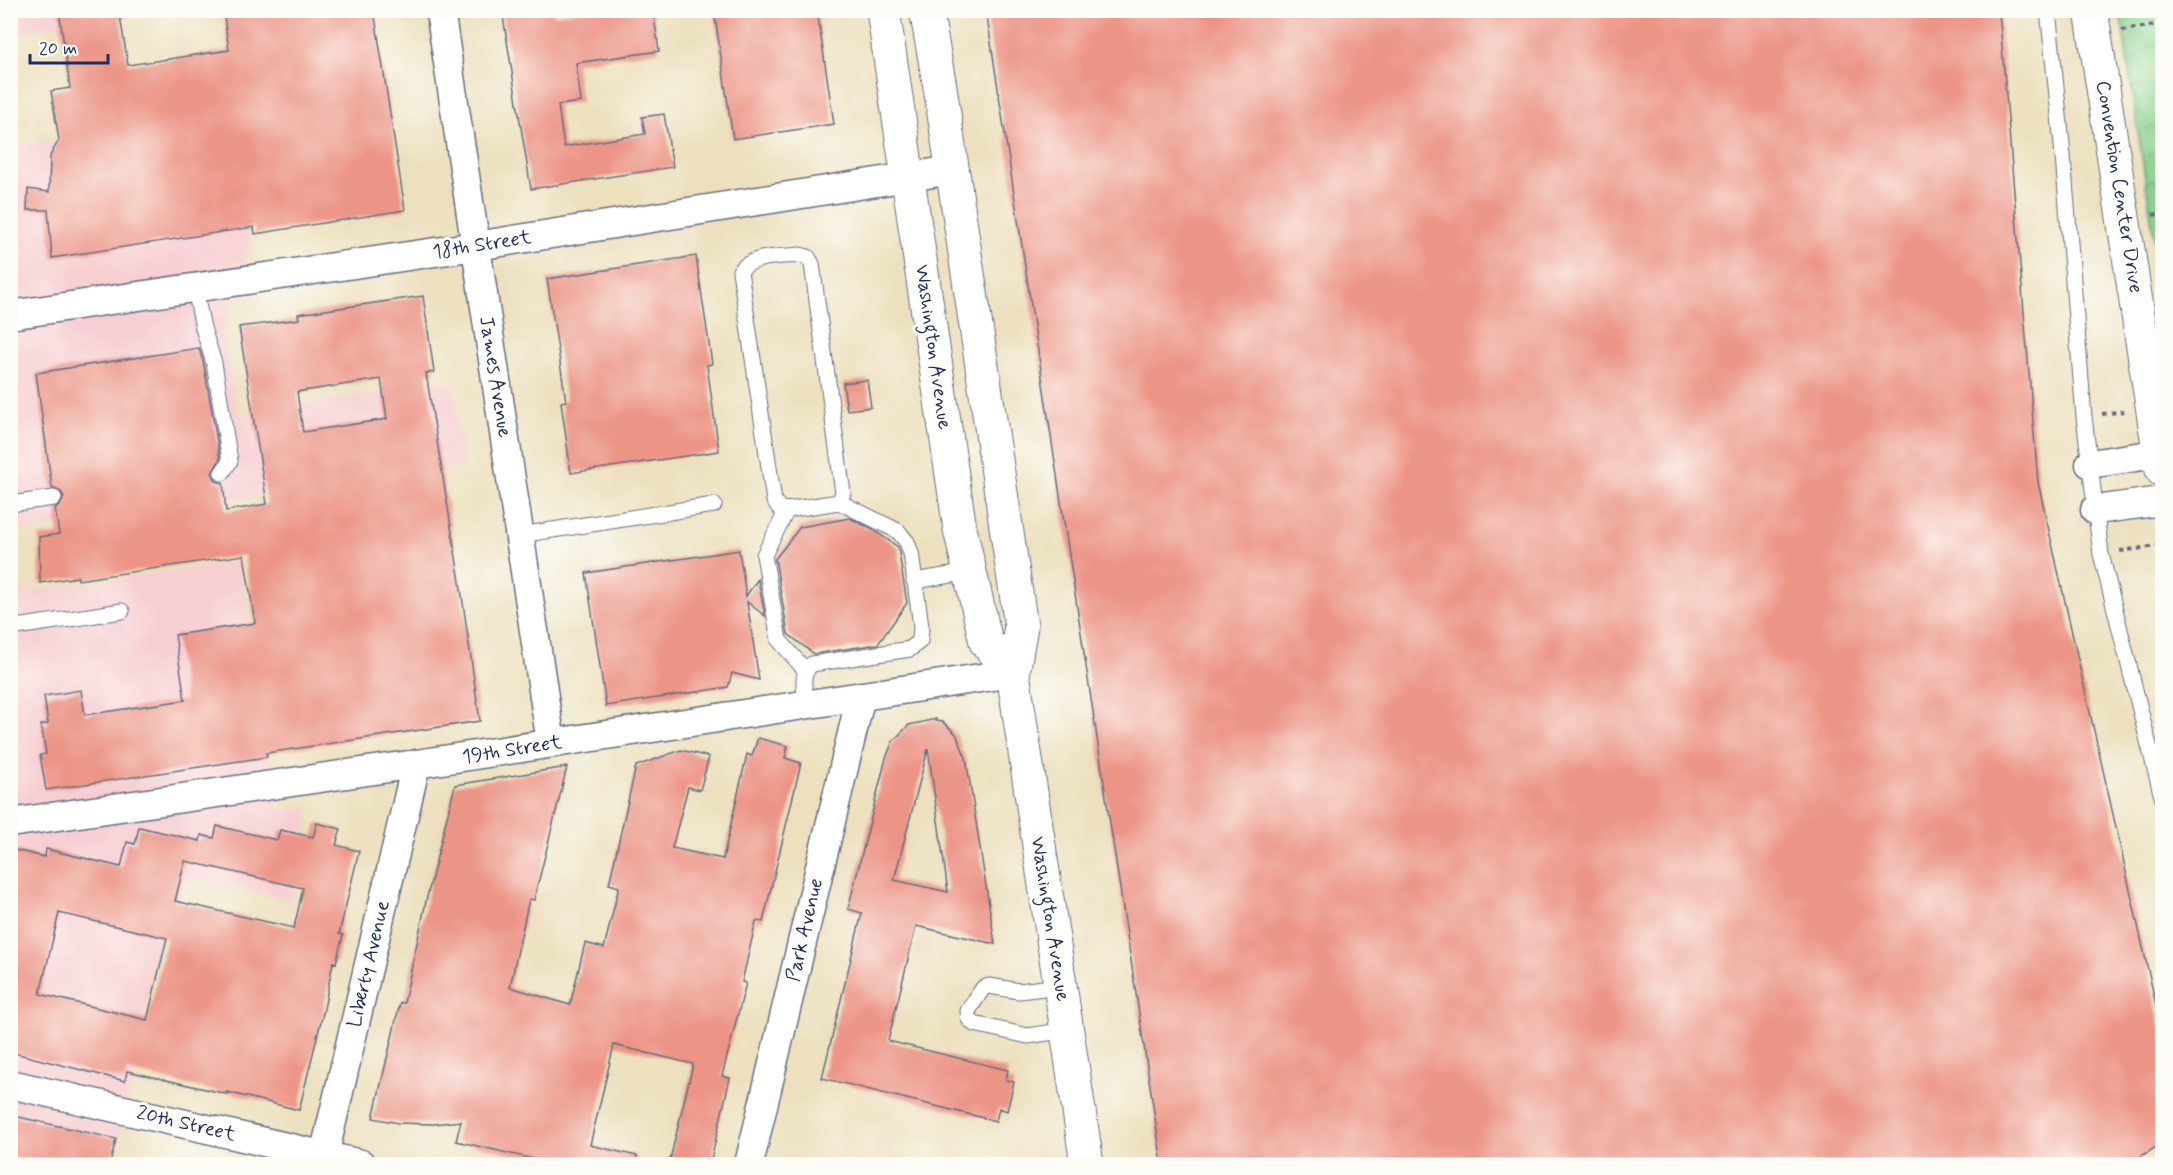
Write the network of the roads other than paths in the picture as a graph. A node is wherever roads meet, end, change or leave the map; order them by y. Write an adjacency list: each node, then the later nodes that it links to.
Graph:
1 (440, 10): 8 (street, James Avenue)
2 (883, 10): 7 (main road, Washington Avenue)
3 (926, 10): 6 (main road, Washington Avenue)
4 (2048, 10): 12 (lane)
5 (2091, 10): 11 (main road, Convention Center Drive)
6 (952, 170): 7 (street, 18th Street); 27 (main road, Washington Avenue)
7 (909, 178): 8 (street, 18th Street); 22 (main road, Washington Avenue)
8 (476, 246): 9 (street, 18th Street); 21 (street, James Avenue)
9 (195, 289): 10 (street, 18th Street); 13 (lane)
10 (10, 315)
11 (2162, 459): 12 (street)
12 (2090, 464): 20 (lane)
13 (222, 473)
14 (54, 498): 17 (lane)
15 (2163, 501): 20 (street)
16 (839, 502): 19 (lane); 19 (lane); 23 (lane)
17 (10, 504)
18 (714, 505): 21 (lane)
19 (786, 510): 26 (lane)
20 (2095, 510): 32 (lane)
21 (520, 534): 30 (street, James Avenue)
22 (970, 572): 23 (lane); 27 (main road, Washington Avenue)
23 (914, 581): 26 (lane)
24 (122, 612): 25 (lane)
25 (10, 628)
26 (805, 670): 29 (lane)
27 (1013, 673): 28 (street, 19th Street); 34 (main road, Washington Avenue)
28 (861, 696): 29 (street, 19th Street); 39 (street, Park Avenue)
29 (807, 705): 30 (street, 19th Street)
30 (551, 743): 31 (street, 19th Street)
31 (416, 764): 33 (street, 19th Street); 37 (street, Liberty Avenue)
32 (2163, 797)
33 (10, 823)
34 (1060, 986): 35 (main road, Washington Avenue); 35 (lane)
35 (1067, 1030): 40 (main road, Washington Avenue)
36 (10, 1084): 37 (street, 20th Street)
37 (322, 1160): 38 (street, 20th Street)
38 (361, 1164)
39 (749, 1164)
40 (1087, 1164)

